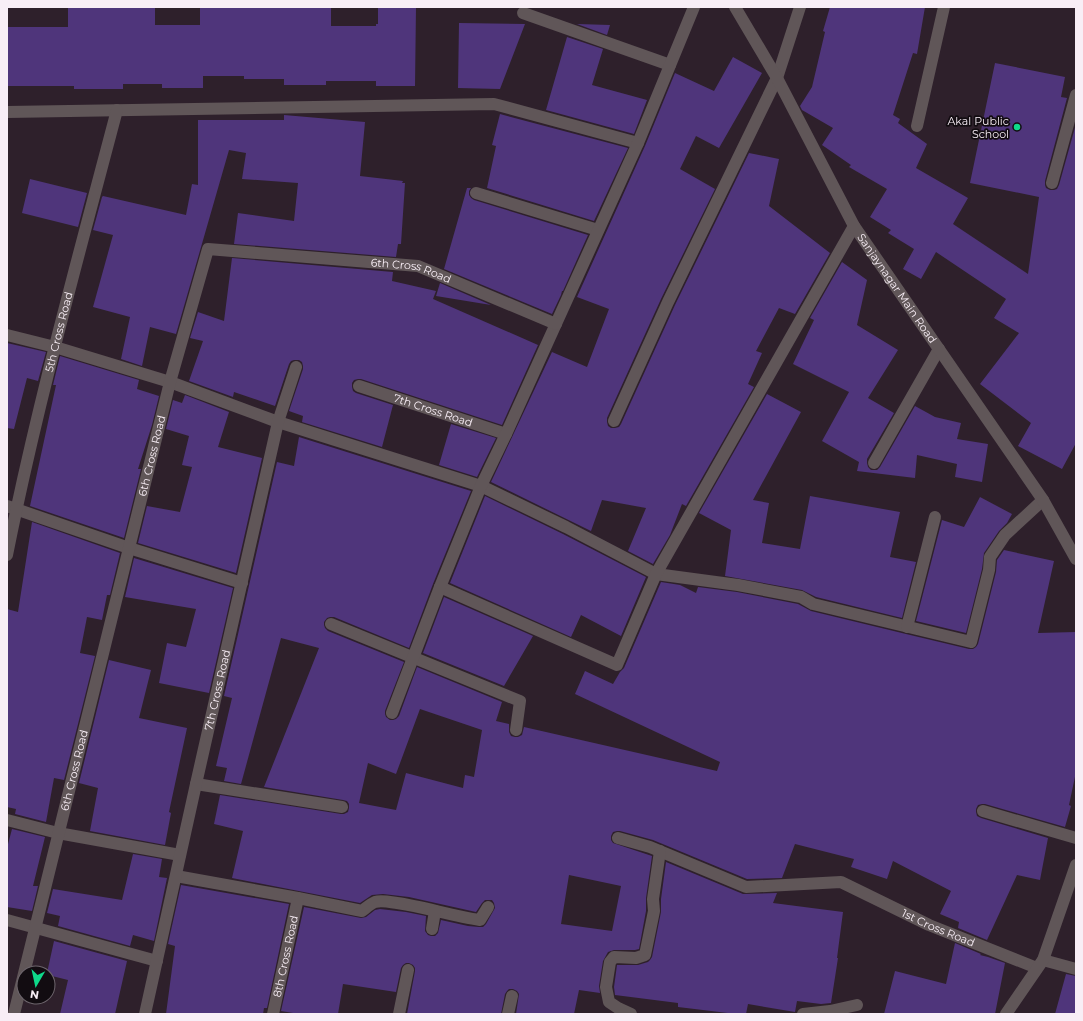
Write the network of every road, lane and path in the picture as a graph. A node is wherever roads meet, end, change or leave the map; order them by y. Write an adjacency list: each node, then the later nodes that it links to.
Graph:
1 (694, 7): 6 (street)
2 (735, 7): 7 (street, Sanjaynagar Main Road)
3 (800, 7): 7 (street)
4 (944, 7): 11 (street)
5 (523, 13): 6 (street)
6 (670, 65): 12 (street)
7 (777, 78): 15 (street, Sanjaynagar Main Road); 24 (street)
8 (1076, 95): 13 (street)
9 (117, 110): 10 (street); 12 (street); 19 (street, 5th Cross Road)
10 (7, 112)
11 (917, 126)
12 (638, 143): 16 (street)
13 (1052, 183)
14 (476, 193): 16 (street)
15 (854, 226): 20 (street, Sanjaynagar Main Road); 35 (street)
16 (598, 230): 17 (street)
17 (556, 324): 22 (street, 6th Cross Road); 26 (street)
18 (7, 335): 19 (street)
19 (55, 347): 22 (street); 30 (street, 5th Cross Road)
20 (939, 349): 27 (street); 29 (street, Sanjaynagar Main Road)
21 (296, 367): 25 (street, 7th Cross Road)
22 (170, 382): 25 (street); 32 (street, 6th Cross Road)
23 (360, 386): 26 (street, 7th Cross Road)
24 (614, 421)
25 (278, 422): 28 (street); 36 (street, 7th Cross Road)
26 (506, 434): 28 (street)
27 (874, 463)
28 (481, 486): 35 (street); 37 (street)
29 (1043, 500): 34 (street, Sanjaynagar Main Road); 39 (street)
30 (12, 507): 32 (street); 33 (street, 5th Cross Road)
31 (935, 516): 39 (street)
32 (129, 548): 36 (street); 47 (street, 6th Cross Road)
33 (7, 555)
34 (1076, 559)
35 (656, 574): 37 (street); 39 (street)
36 (242, 583): 43 (street, 7th Cross Road)
37 (440, 587): 40 (street)
38 (331, 624): 40 (street)
39 (907, 627)
40 (413, 658): 41 (street); 42 (street)
41 (392, 713)
42 (516, 730)
43 (196, 784): 44 (street); 51 (street, 7th Cross Road)
44 (342, 808)
45 (983, 811): 49 (street)
46 (7, 820): 47 (street)
47 (58, 833): 51 (street); 58 (street, 6th Cross Road)
48 (618, 838): 50 (street)
49 (1076, 838)
50 (660, 851): 61 (street, 1st Cross Road); 71 (street)
51 (180, 855): 53 (street, 7th Cross Road)
52 (1076, 865): 61 (street)
53 (176, 876): 54 (street); 60 (street, 7th Cross Road)
54 (298, 898): 56 (street); 68 (street, 8th Cross Road)
55 (488, 907): 56 (street)
56 (435, 911): 59 (street)
57 (7, 920): 58 (street)
58 (35, 928): 60 (street); 66 (street, 6th Cross Road)
59 (432, 929)
60 (157, 961): 67 (street, 7th Cross Road)
61 (1040, 964): 62 (street); 73 (street)
62 (1076, 969)
63 (408, 970): 69 (street)
64 (512, 996): 70 (street)
65 (857, 1005): 72 (street)
66 (14, 1014)
67 (145, 1014)
68 (273, 1014)
69 (399, 1014)
70 (508, 1014)
71 (631, 1014)
72 (804, 1014)
73 (1006, 1014)

